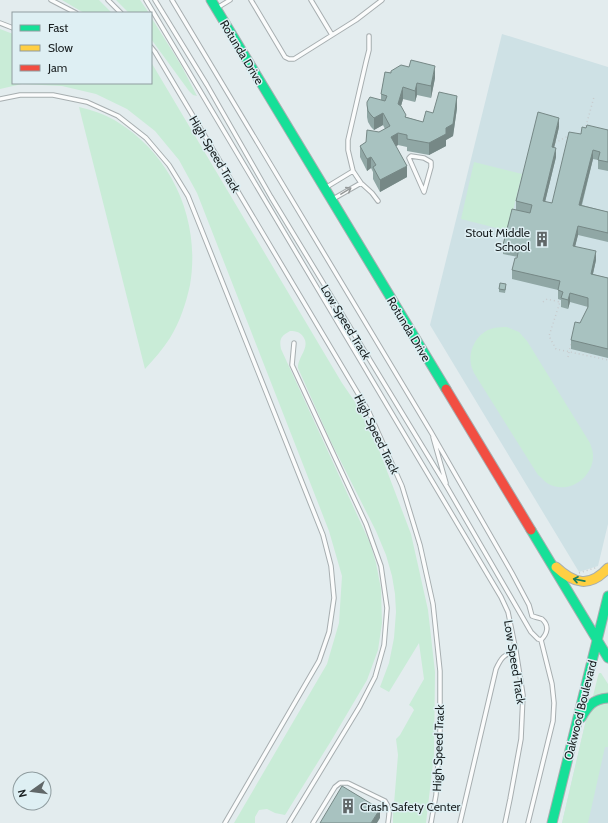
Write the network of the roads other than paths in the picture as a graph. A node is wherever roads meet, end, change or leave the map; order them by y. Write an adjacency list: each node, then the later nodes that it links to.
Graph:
1 (51, 0): 12 (lane)
2 (108, 0): 13 (lane)
3 (146, 0): 34 (lane, Low Speed Track)
4 (155, 0): 28 (lane, Low Speed Track)
5 (172, 0): 27 (lane)
6 (211, 0): 11 (main road, Rotunda Drive)
7 (230, 0): 11 (lane)
8 (251, 0): 16 (lane)
9 (311, 0): 16 (lane)
10 (382, 0): 16 (lane)
11 (216, 8): 22 (main road, Rotunda Drive)
12 (74, 12)
13 (120, 12)
14 (0, 23): 15 (lane)
15 (12, 28)
16 (332, 35)
17 (369, 36): 20 (lane)
18 (152, 49): 42 (lane, High Speed Track)
19 (0, 99): 38 (lane)
20 (353, 171): 21 (lane); 22 (lane)
21 (360, 183): 24 (lane, one-way to 21); 25 (lane)
22 (325, 188): 24 (main road, Rotunda Drive)
23 (424, 192): 23 (lane)
24 (332, 200): 29 (main road, Rotunda Drive)
25 (378, 201)
26 (294, 344): 39 (lane)
27 (431, 432): 28 (lane); 32 (lane)
28 (447, 487): 32 (lane, Low Speed Track)
29 (550, 563): 30 (main road, one-way to 29); 33 (main road, Rotunda Drive)
30 (608, 568)
31 (608, 596): 33 (main road, Oakwood Boulevard)
32 (542, 640): 45 (lane)
33 (598, 641): 35 (main road, Rotunda Drive); 37 (main road, Oakwood Boulevard)
34 (516, 651): 43 (lane); 44 (lane, Low Speed Track)
35 (608, 658)
36 (608, 698): 37 (main road)
37 (575, 728): 46 (main road, Oakwood Boulevard)
38 (225, 823)
39 (289, 823)
40 (313, 823): 41 (lane)
41 (388, 823)
42 (431, 823)
43 (460, 823)
44 (505, 823)
45 (528, 823)
46 (552, 823)

